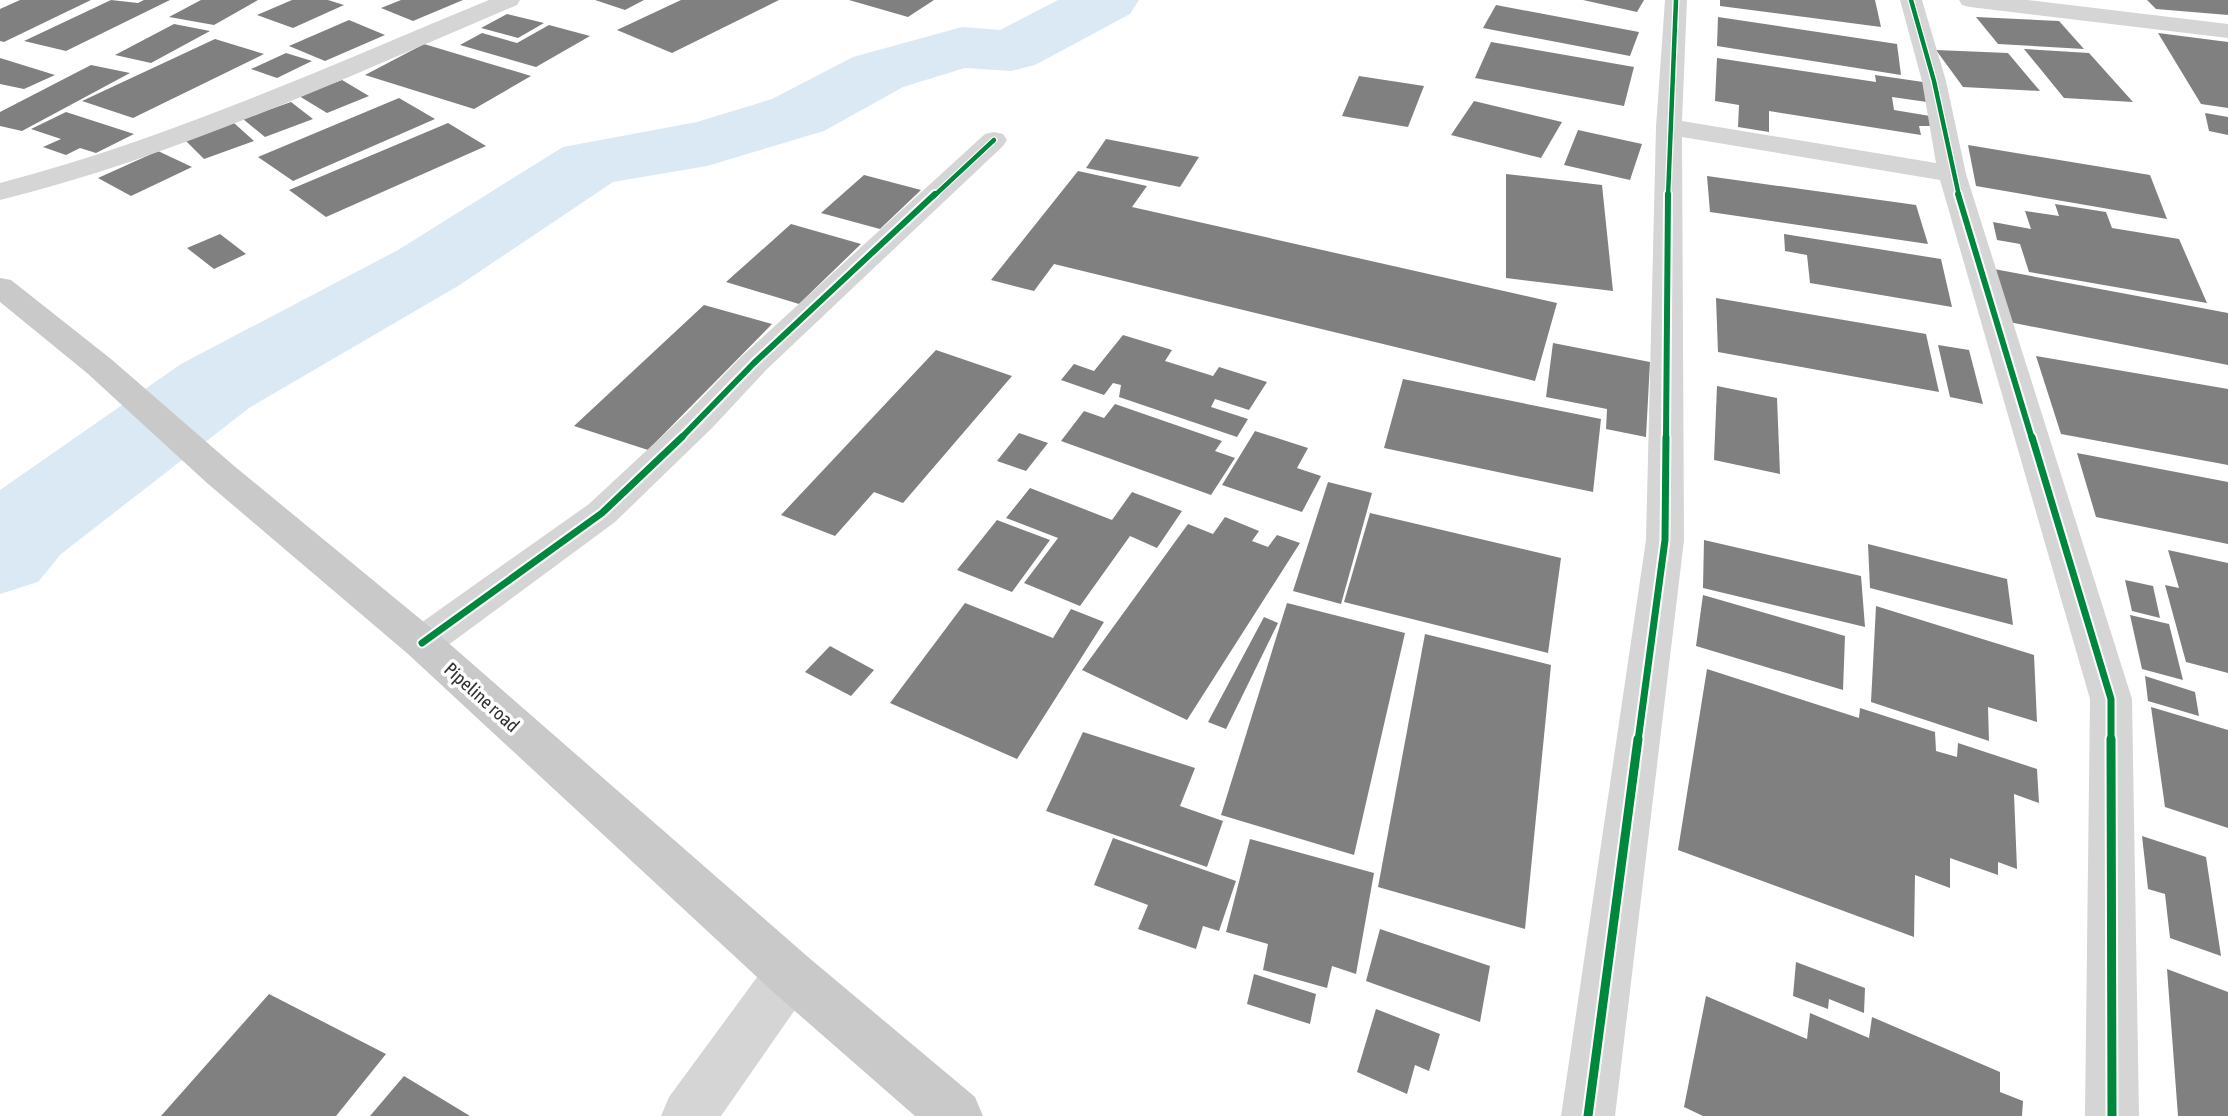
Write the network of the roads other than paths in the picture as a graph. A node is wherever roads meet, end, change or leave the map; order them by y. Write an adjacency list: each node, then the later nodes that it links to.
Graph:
1 (509, 0): 10 (street)
2 (1676, 0): 7 (street)
3 (1911, 0): 9 (street)
4 (1970, 0): 5 (street)
5 (2123, 9): 6 (street)
6 (2228, 32)
7 (1669, 127): 9 (street); 16 (street)
8 (994, 140): 12 (street)
9 (1952, 174): 17 (street)
10 (0, 192)
11 (0, 288): 12 (main road, Pipeline road)
12 (422, 643): 13 (main road, Pipeline road)
13 (790, 974): 14 (street); 15 (main road, Pipeline road)
14 (688, 1116)
15 (956, 1116)
16 (1588, 1116)
17 (2112, 1116)

